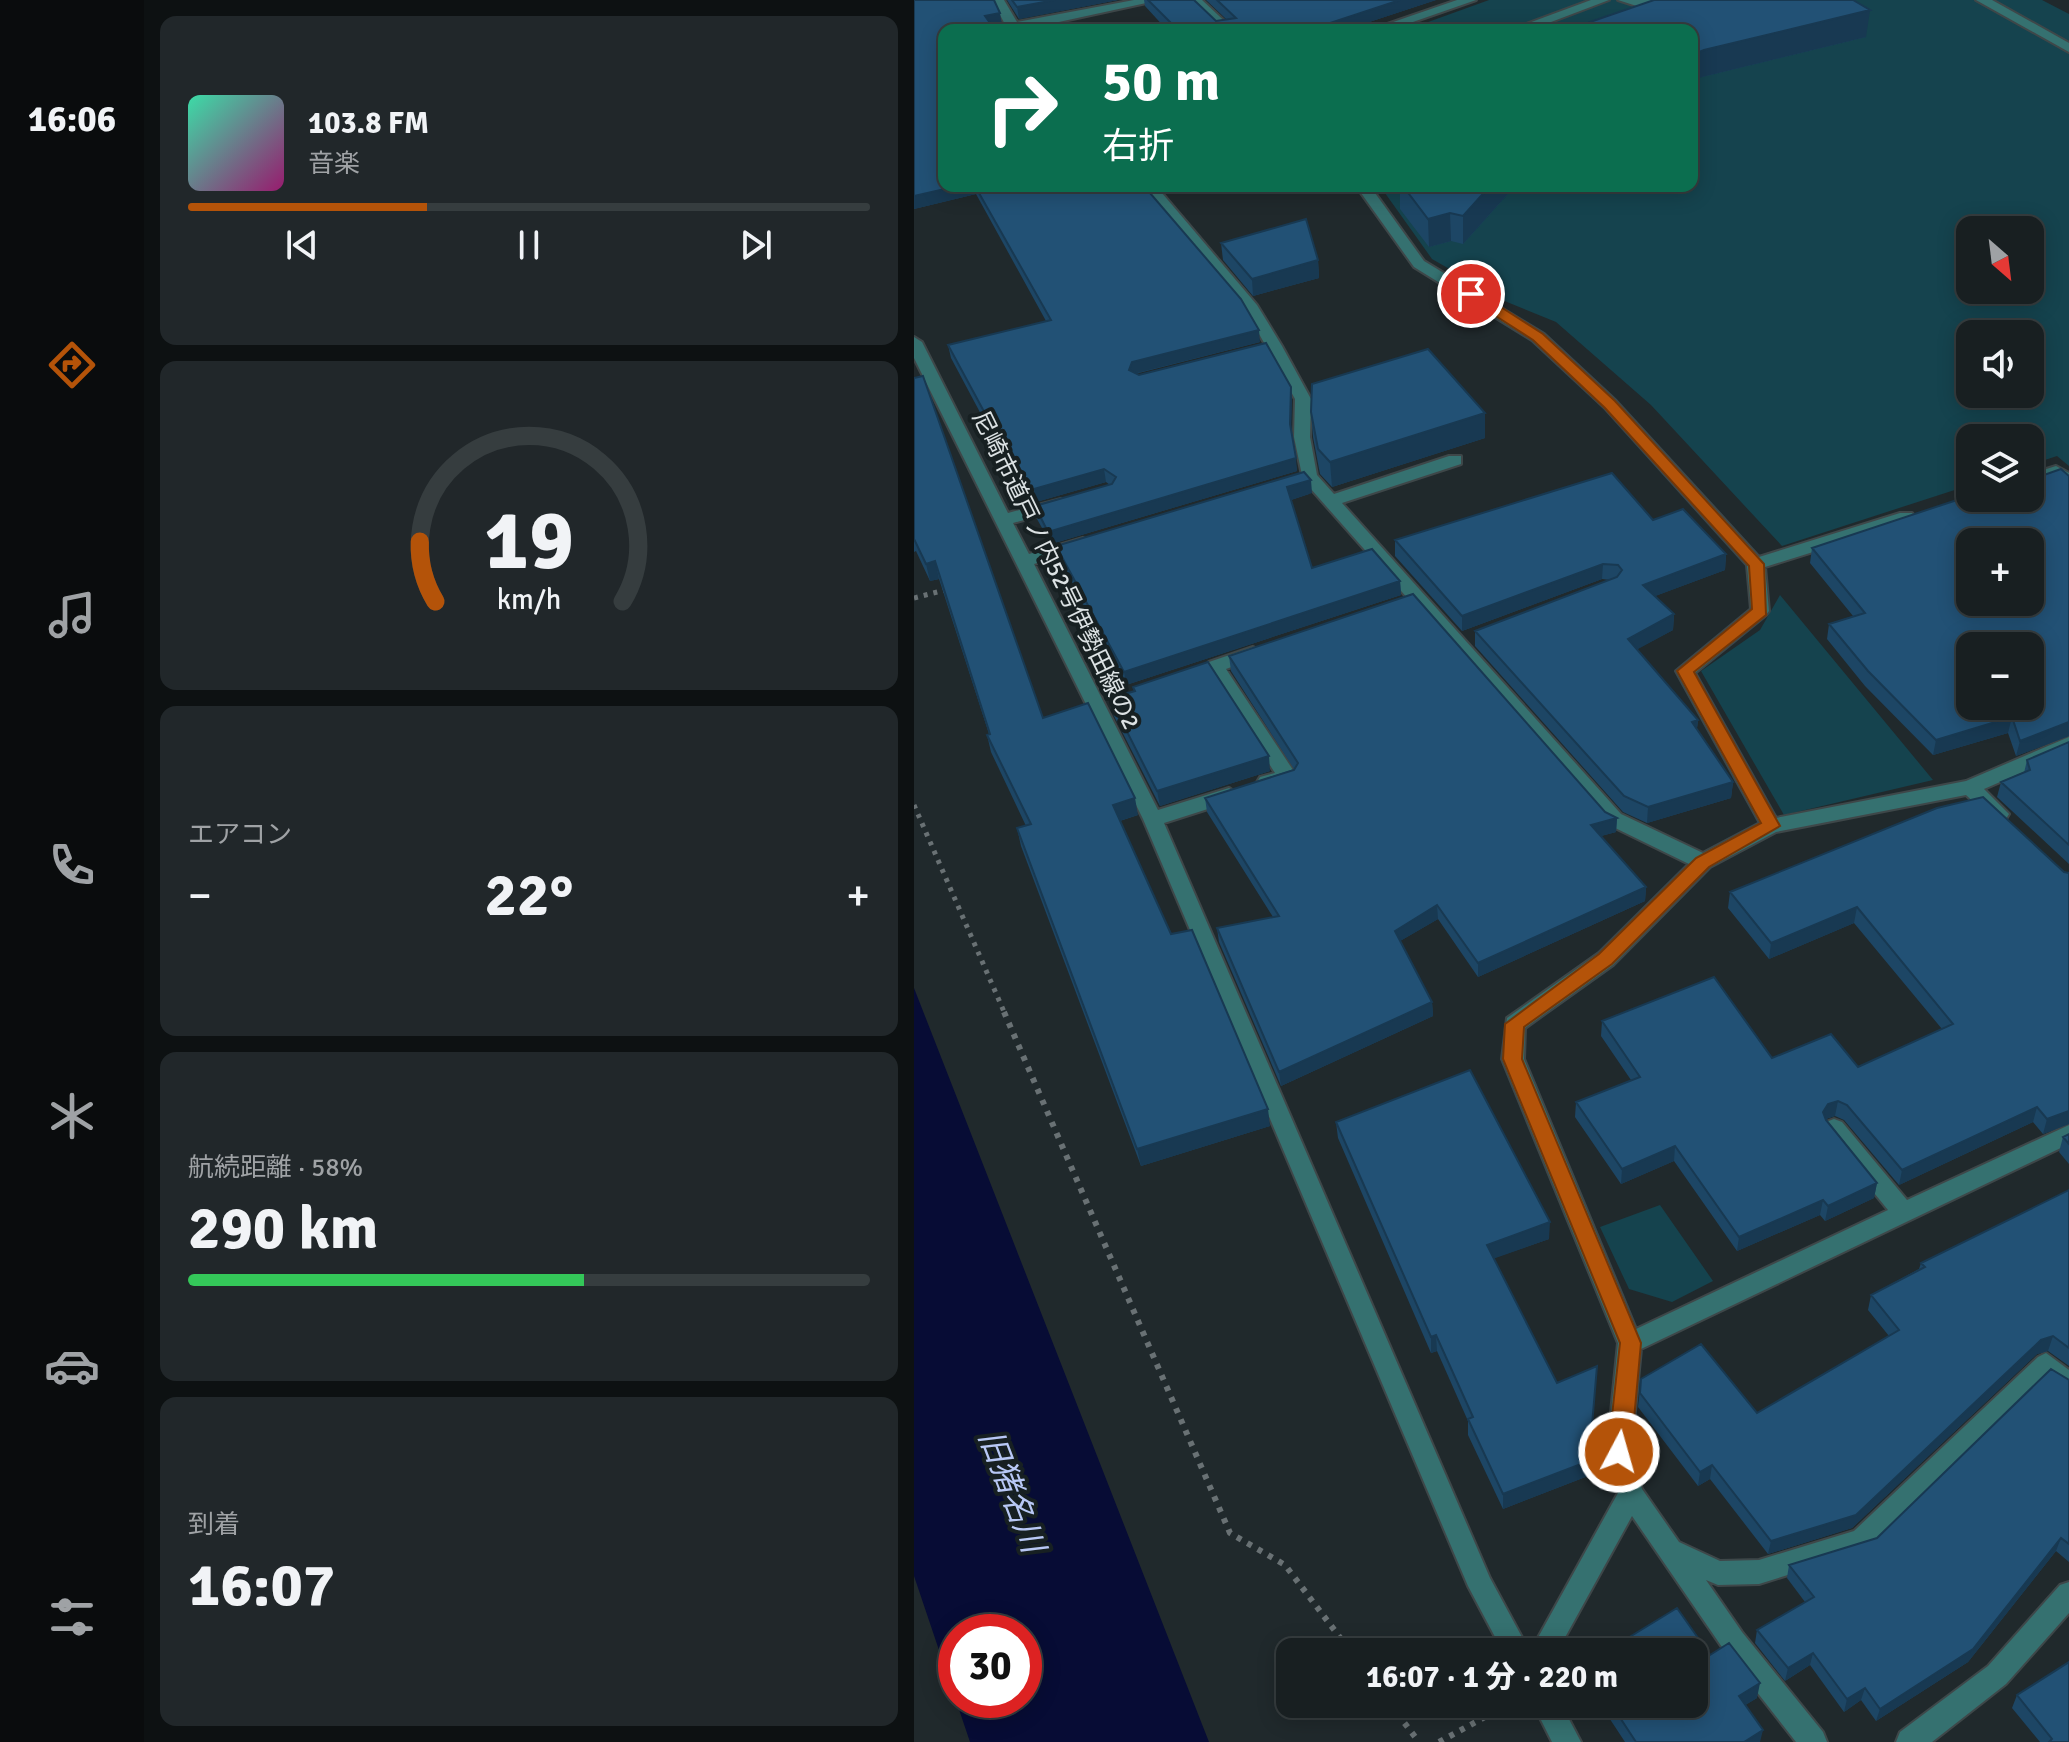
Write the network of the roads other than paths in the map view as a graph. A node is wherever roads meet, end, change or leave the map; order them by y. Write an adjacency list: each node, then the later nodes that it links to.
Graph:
1 (998, 0): 9 (street)
2 (1154, 0): 10 (street)
3 (1194, 0): 11 (street)
4 (1470, 0): 12 (street)
5 (1603, 0): 13 (street)
6 (1624, 0): 7 (street)
7 (1672, 0)
8 (1982, 0): 14 (street)
9 (1011, 24)
10 (1038, 24)
11 (1220, 24)
12 (1396, 24)
13 (1534, 24)
14 (2066, 44)
15 (1153, 192): 22 (street)
16 (1367, 192): 27 (street)
17 (914, 342): 24 (street, 尼崎市道戸ノ内52号伊勢田線の2)
18 (1455, 460): 22 (street)
19 (2044, 475): 20 (street)
20 (2069, 481)
21 (1078, 499): 24 (street)
22 (1331, 501): 28 (street)
23 (1928, 510): 27 (street)
24 (1004, 520): 26 (street, 尼崎市道戸ノ内52号伊勢田線の2)
25 (1102, 538): 26 (street)
26 (1025, 561): 33 (street, 尼崎市道戸ノ内52号伊勢田線の2)
27 (1756, 564): 34 (street)
28 (1420, 597): 29 (street); 36 (street)
29 (1391, 607)
30 (1274, 646): 33 (street)
31 (2069, 744): 32 (street)
32 (1970, 787): 34 (street); 35 (street)
33 (1153, 819): 45 (street, 尼崎市道戸ノ内52号伊勢田線の2)
34 (1771, 826): 36 (street)
35 (2014, 828)
36 (1703, 862): 40 (street)
37 (1834, 1128): 39 (street)
38 (2069, 1134): 39 (street)
39 (1904, 1213): 40 (street)
40 (1630, 1343): 42 (street)
41 (2069, 1385): 43 (street)
42 (1631, 1494): 43 (street); 46 (street)
43 (1674, 1552): 49 (street)
44 (2069, 1594): 50 (street)
45 (1509, 1638)
46 (1551, 1638)
47 (1553, 1718): 48 (street)
48 (1565, 1741)
49 (1813, 1742)
50 (1910, 1742)

